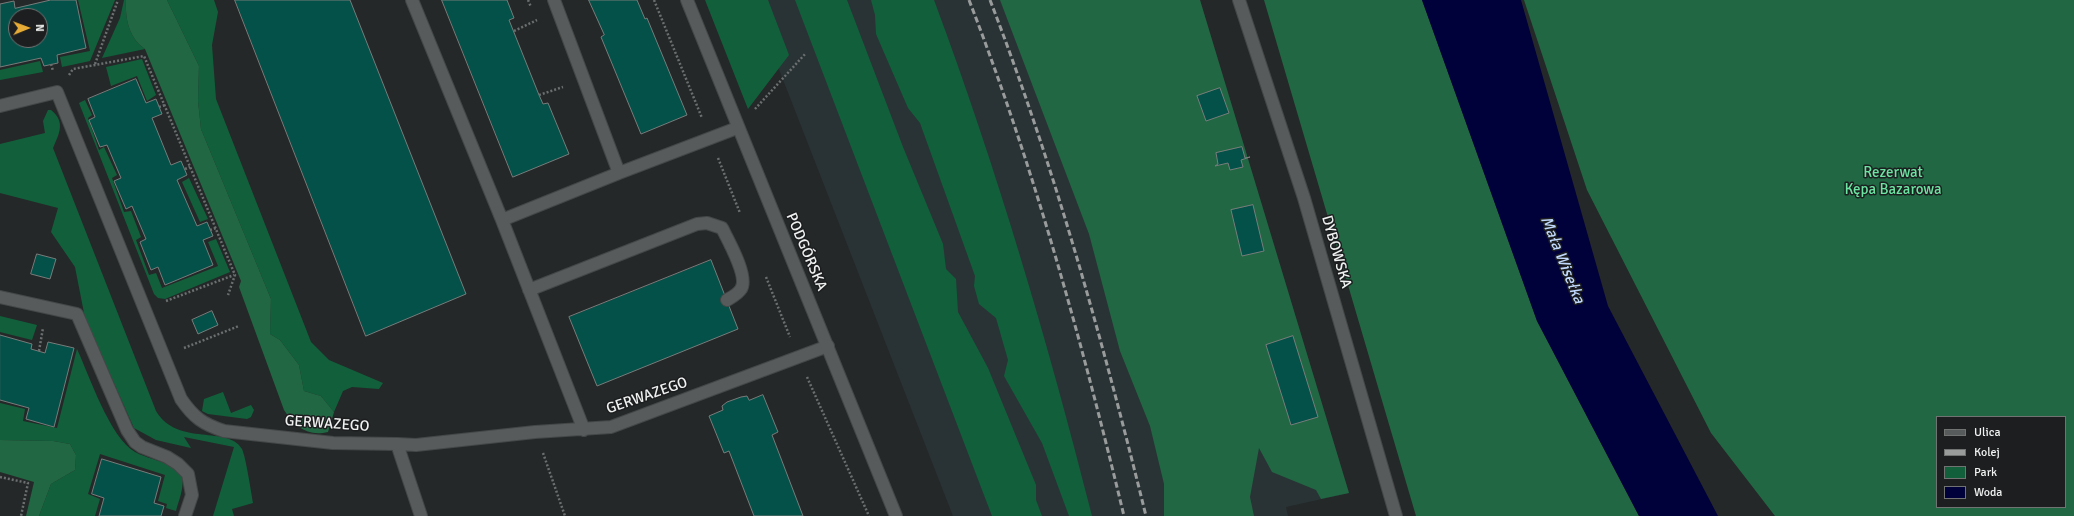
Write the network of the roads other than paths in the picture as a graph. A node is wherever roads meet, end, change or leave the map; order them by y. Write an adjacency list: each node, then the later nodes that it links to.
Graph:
1 (412, 0): 8 (street)
2 (554, 0): 7 (street)
3 (687, 0): 6 (street, PODGÓRSKA)
4 (1239, 0): 18 (street, DYBOWSKA)
5 (0, 106): 14 (street, GERWAZEGO)
6 (737, 128): 7 (street); 12 (street, PODGÓRSKA)
7 (619, 173): 8 (street)
8 (502, 220): 9 (street)
9 (529, 290): 11 (street); 13 (street)
10 (0, 297): 15 (street)
11 (727, 300)
12 (828, 346): 13 (street, GERWAZEGO); 17 (street, PODGÓRSKA)
13 (584, 430): 14 (street, GERWAZEGO)
14 (397, 444): 16 (street)
15 (185, 516)
16 (421, 516)
17 (896, 516)
18 (1396, 516)

